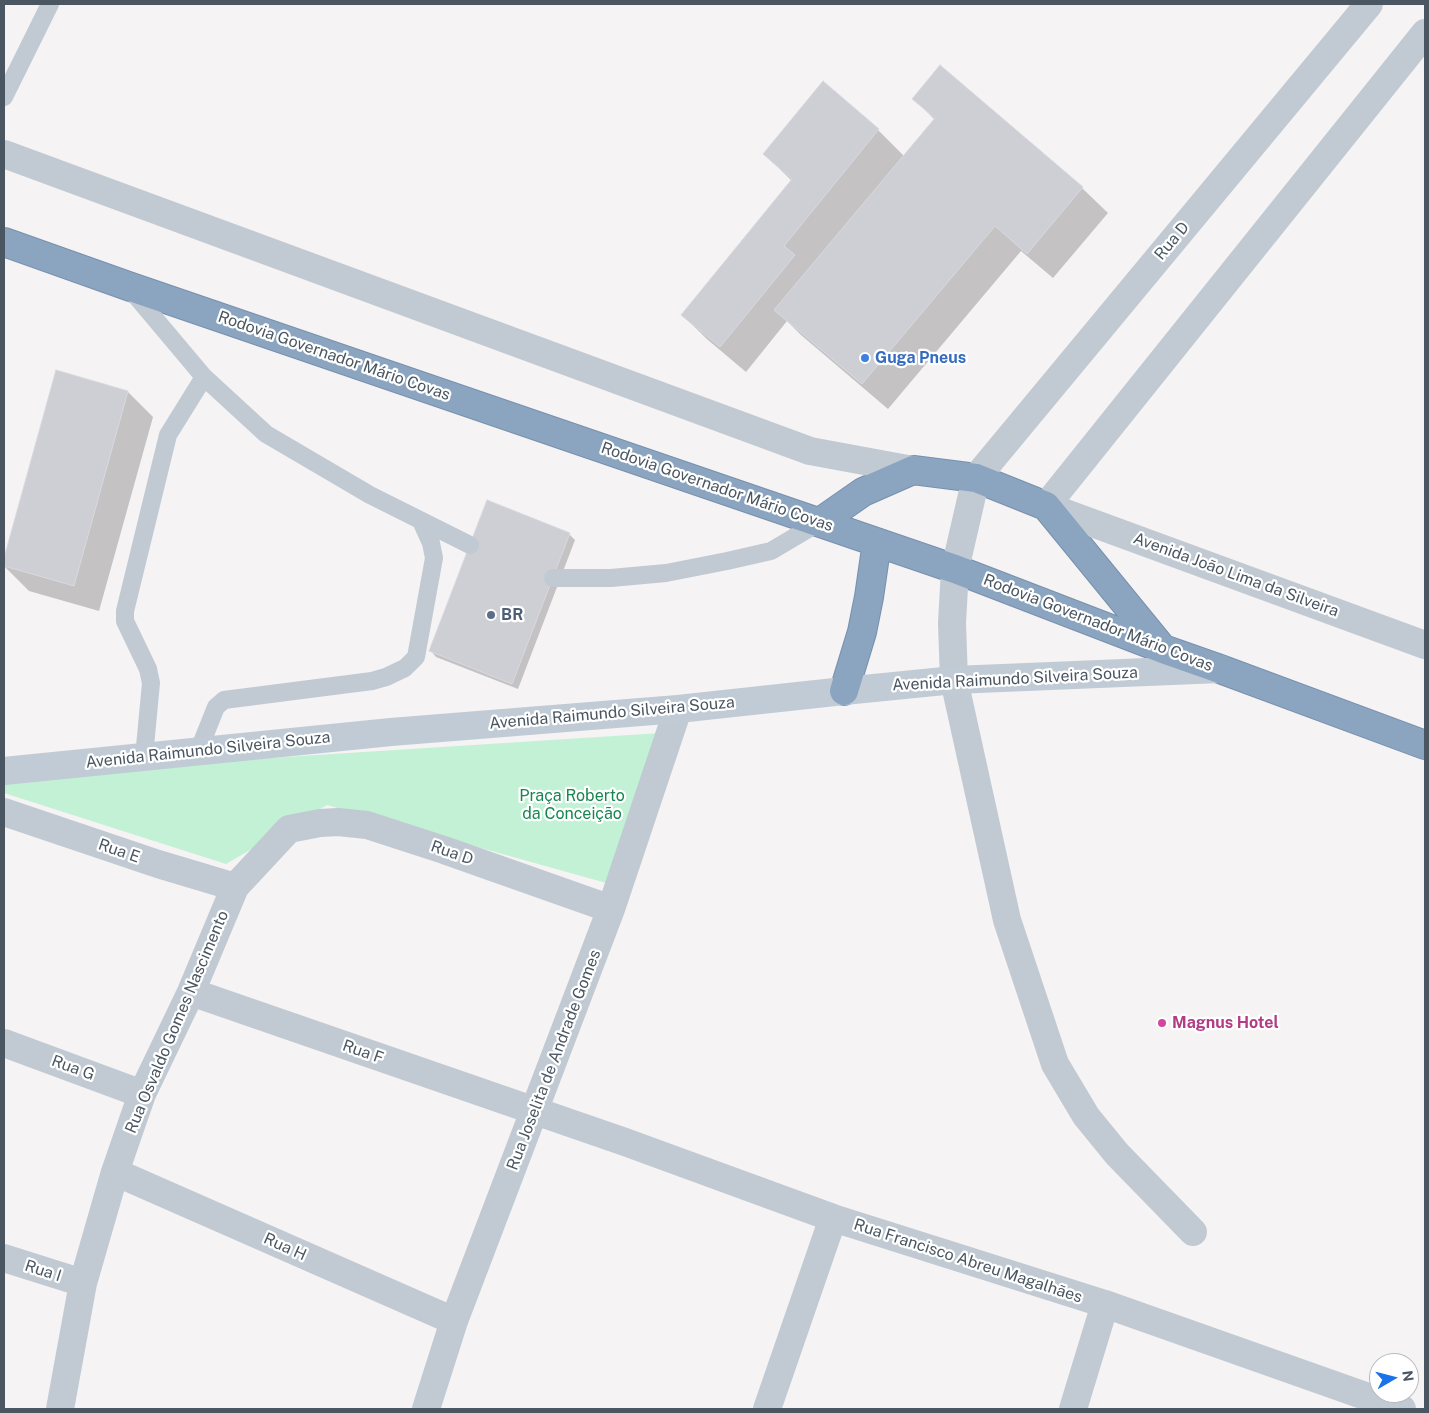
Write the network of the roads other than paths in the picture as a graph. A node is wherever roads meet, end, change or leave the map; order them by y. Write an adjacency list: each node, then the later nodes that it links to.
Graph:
1 (50, 4): 4 (lane)
2 (1369, 4): 10 (street, Rua D)
3 (1425, 33): 11 (street)
4 (4, 96)
5 (4, 154): 9 (street)
6 (4, 242): 7 (highway, Rodovia Governador Mário Covas)
7 (128, 286): 8 (lane); 13 (highway, Rodovia Governador Mário Covas)
8 (204, 377): 12 (lane); 26 (lane)
9 (913, 470): 10 (highway); 13 (highway)
10 (976, 478): 11 (highway); 16 (street)
11 (1046, 506): 18 (street, Avenida João Lima da Silveira); 19 (highway)
12 (421, 521): 15 (lane); 25 (lane)
13 (820, 522): 14 (highway, Rodovia Governador Mário Covas); 17 (lane)
14 (877, 542): 16 (highway, Rodovia Governador Mário Covas); 22 (highway)
15 (470, 546)
16 (954, 569): 19 (highway, Rodovia Governador Mário Covas); 21 (street)
17 (553, 578)
18 (1425, 645)
19 (1163, 649): 20 (highway, Rodovia Governador Mário Covas)
20 (1220, 669): 21 (street, Avenida Raimundo Silveira Souza); 24 (highway, Rodovia Governador Mário Covas)
21 (954, 680): 22 (street, Avenida Raimundo Silveira Souza); 38 (street)
22 (844, 690): 23 (street, Avenida Raimundo Silveira Souza)
23 (678, 709): 25 (street, Avenida Raimundo Silveira Souza); 31 (street, Rua Joselita de Andrade Gomes)
24 (1425, 745)
25 (198, 752): 26 (street, Avenida Raimundo Silveira Souza)
26 (144, 757): 27 (street, Avenida Raimundo Silveira Souza)
27 (4, 770)
28 (4, 812): 30 (street, Rua E)
29 (289, 829): 30 (street, Rua Osvaldo Gomes Nascimento); 31 (street, Rua D)
30 (235, 887): 32 (street, Rua Osvaldo Gomes Nascimento)
31 (611, 909): 35 (street, Rua Joselita de Andrade Gomes)
32 (191, 992): 34 (street, Rua Osvaldo Gomes Nascimento); 35 (street, Rua F)
33 (4, 1043): 34 (street, Rua G)
34 (142, 1094): 36 (street, Rua Osvaldo Gomes Nascimento)
35 (535, 1111): 37 (street, Rua Francisco Abreu Magalhães); 42 (street, Rua Joselita de Andrade Gomes)
36 (115, 1172): 40 (street, Rua Osvaldo Gomes Nascimento); 42 (street, Rua H)
37 (833, 1218): 41 (street, Rua Francisco Abreu Magalhães); 45 (street)
38 (1193, 1232)
39 (4, 1258): 40 (street, Rua I)
40 (83, 1284): 43 (street, Rua Osvaldo Gomes Nascimento)
41 (1105, 1304): 46 (street); 47 (street, Rua Francisco Abreu Magalhães)
42 (454, 1321): 44 (street, Rua Joselita de Andrade Gomes)
43 (66, 1407)
44 (426, 1409)
45 (767, 1409)
46 (1073, 1409)
47 (1402, 1409)

